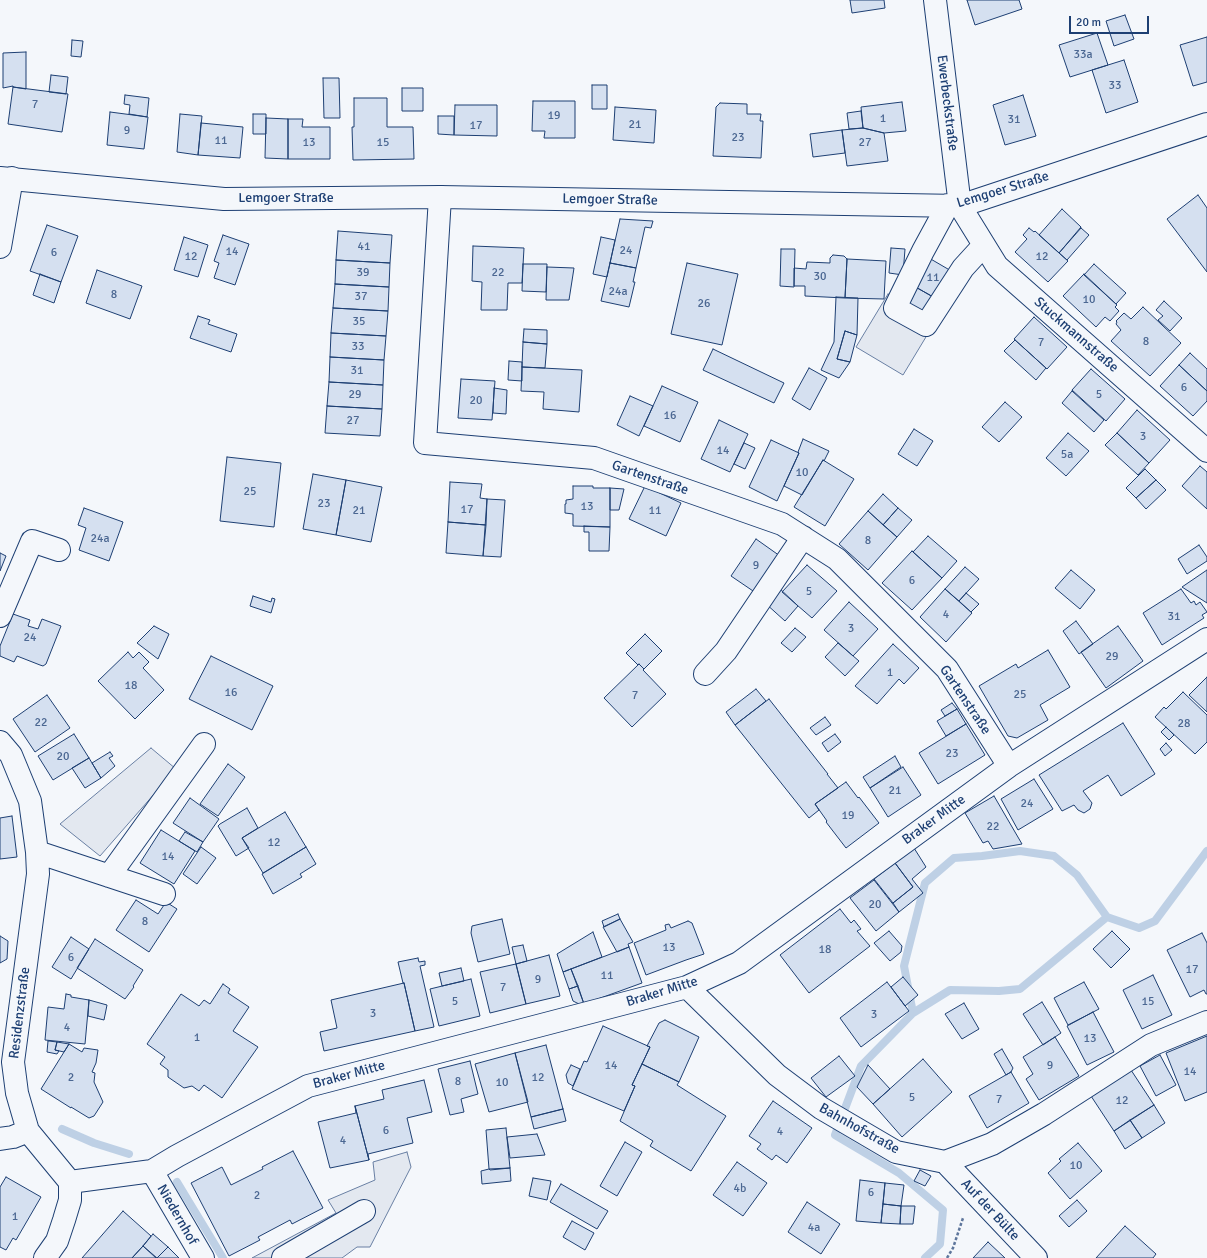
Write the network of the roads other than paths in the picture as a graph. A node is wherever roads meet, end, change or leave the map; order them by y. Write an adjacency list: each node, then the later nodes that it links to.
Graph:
1 (935, 0): 5 (street, Ewerbeckstraße)
2 (1207, 124): 5 (street, Lemgoer Straße)
3 (6, 178): 4 (street, Lemgoer Straße); 6 (street)
4 (440, 197): 5 (street, Lemgoer Straße); 10 (street, Gartenstraße)
5 (954, 206): 7 (street, Stuckmannstraße); 7 (street)
6 (2, 218): 8 (street)
7 (984, 245): 9 (street, Stuckmannstraße)
8 (0, 247)
9 (1207, 451)
10 (803, 538): 14 (street); 17 (street, Gartenstraße)
11 (59, 550): 12 (street)
12 (0, 616)
13 (1207, 639): 17 (street, Braker Mitte)
14 (705, 674)
15 (0, 742): 18 (street, Residenzstraße)
16 (204, 744): 19 (street)
17 (1009, 766): 21 (street, Braker Mitte)
18 (37, 852): 19 (street); 23 (street, Residenzstraße)
19 (109, 876): 20 (street)
20 (164, 894)
21 (687, 987): 25 (street, Bahnhofstraße); 26 (street, Braker Mitte)
22 (1207, 1022): 25 (street)
23 (28, 1131): 24 (street); 27 (street, Residenzstraße)
24 (0, 1139)
25 (945, 1162): 32 (street, Auf der Bülte)
26 (152, 1171): 27 (street, Braker Mitte); 30 (street, Niedernhof)
27 (70, 1182): 29 (street)
28 (364, 1211): 31 (street)
29 (44, 1258)
30 (203, 1258)
31 (282, 1258)
32 (1036, 1258)

